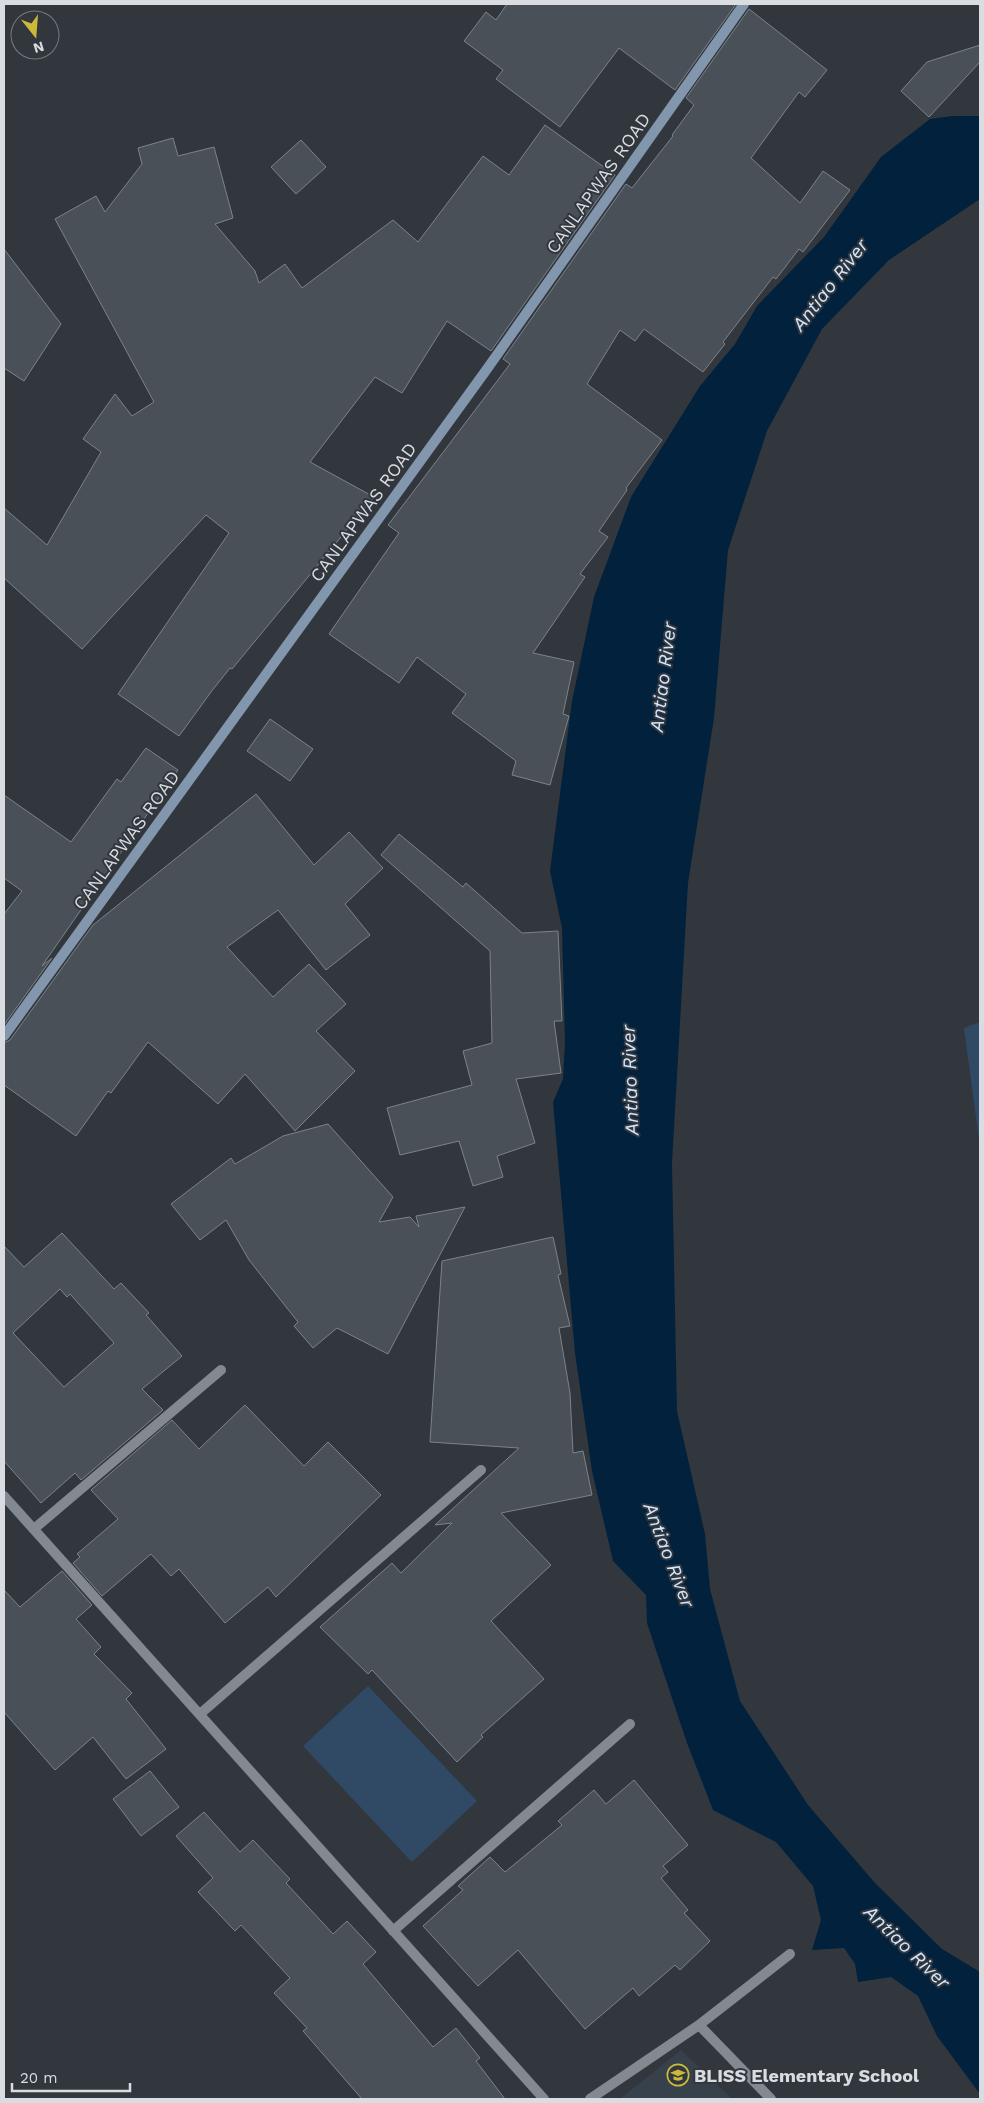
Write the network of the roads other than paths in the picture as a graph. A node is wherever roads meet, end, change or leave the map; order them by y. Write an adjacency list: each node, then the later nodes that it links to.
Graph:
1 (744, 4): 2 (street, CANLAPWAS ROAD)
2 (4, 1036)
3 (221, 1370): 6 (street)
4 (481, 1470): 7 (street)
5 (4, 1496): 6 (street)
6 (35, 1528): 7 (street)
7 (200, 1714): 9 (street)
8 (630, 1724): 9 (street)
9 (393, 1931): 12 (street)
10 (790, 1954): 11 (street)
11 (699, 2025): 13 (street); 14 (street)
12 (544, 2099)
13 (590, 2099)
14 (771, 2099)

